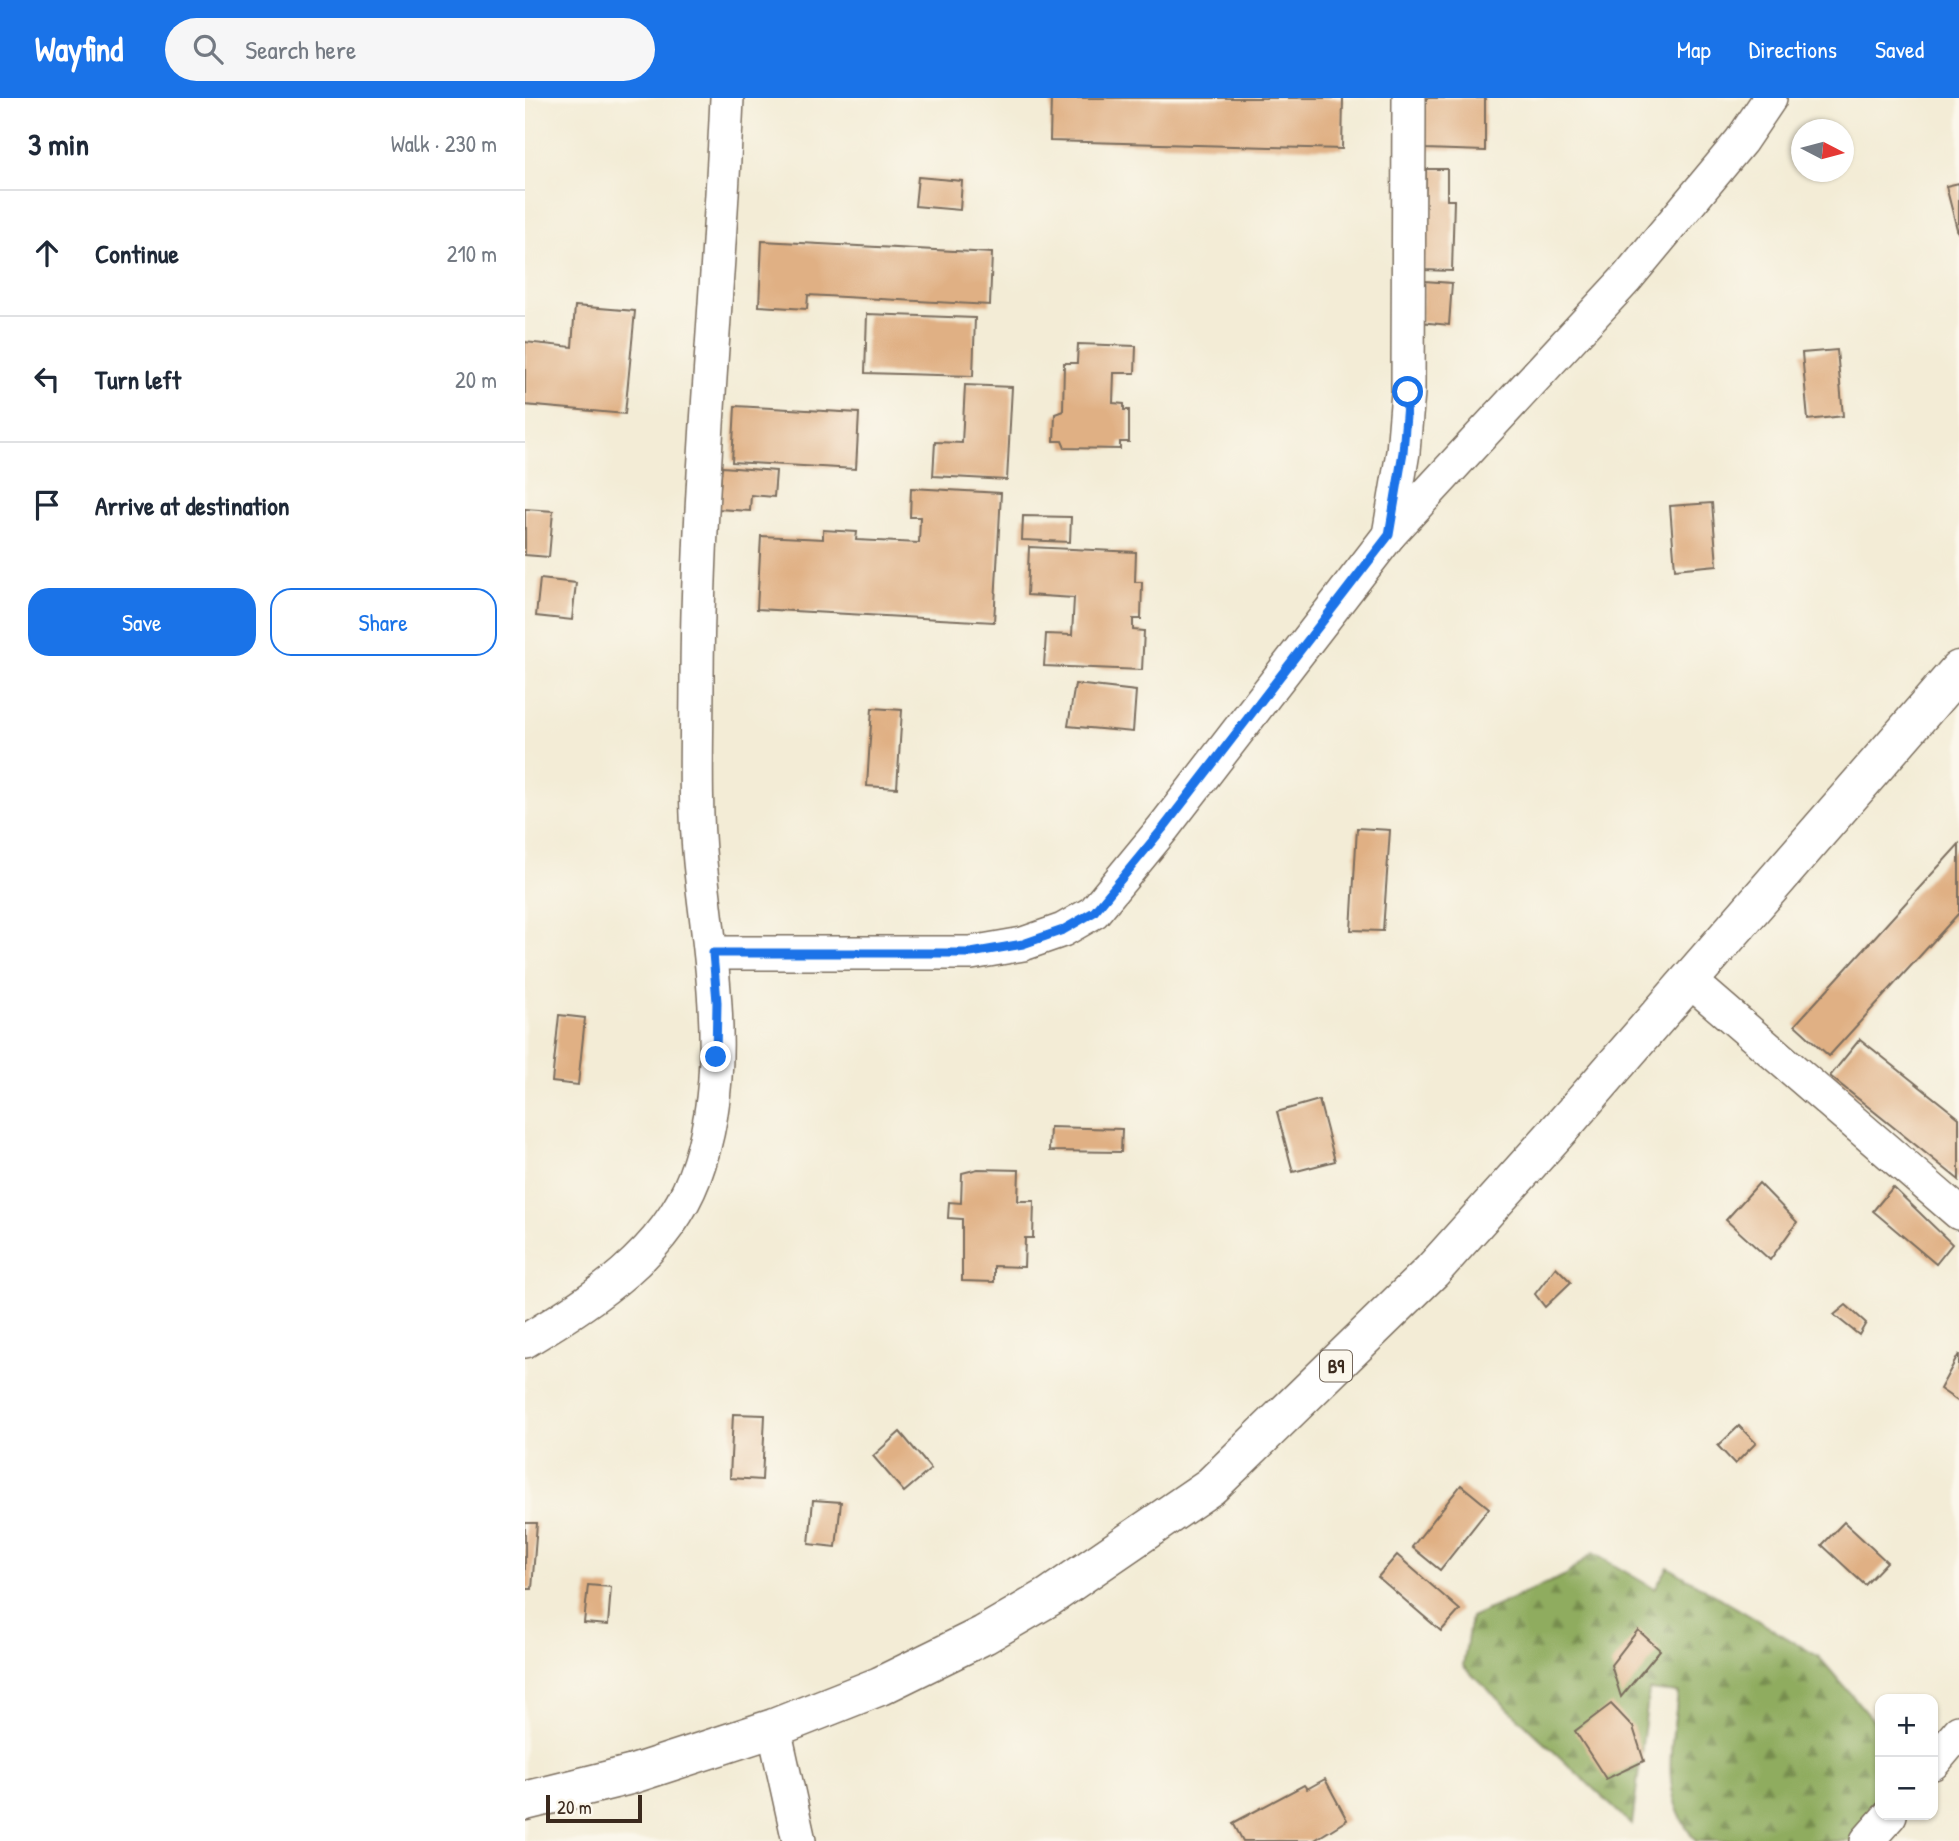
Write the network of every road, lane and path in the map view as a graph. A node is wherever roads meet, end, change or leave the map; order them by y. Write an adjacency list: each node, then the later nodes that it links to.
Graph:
1 (727, 98): 6 (street)
2 (1409, 98): 4 (street)
3 (1770, 98): 4 (street)
4 (1389, 535): 6 (street)
5 (1959, 670): 7 (highway, B9)
6 (713, 953): 9 (street)
7 (1689, 980): 8 (street); 10 (highway, B9)
8 (1959, 1213)
9 (525, 1341)
10 (774, 1728): 13 (highway, B9); 15 (street)
11 (1959, 1732): 12 (street)
12 (1938, 1757)
13 (525, 1801)
14 (1885, 1820): 16 (street)
15 (799, 1841)
16 (1867, 1841)

